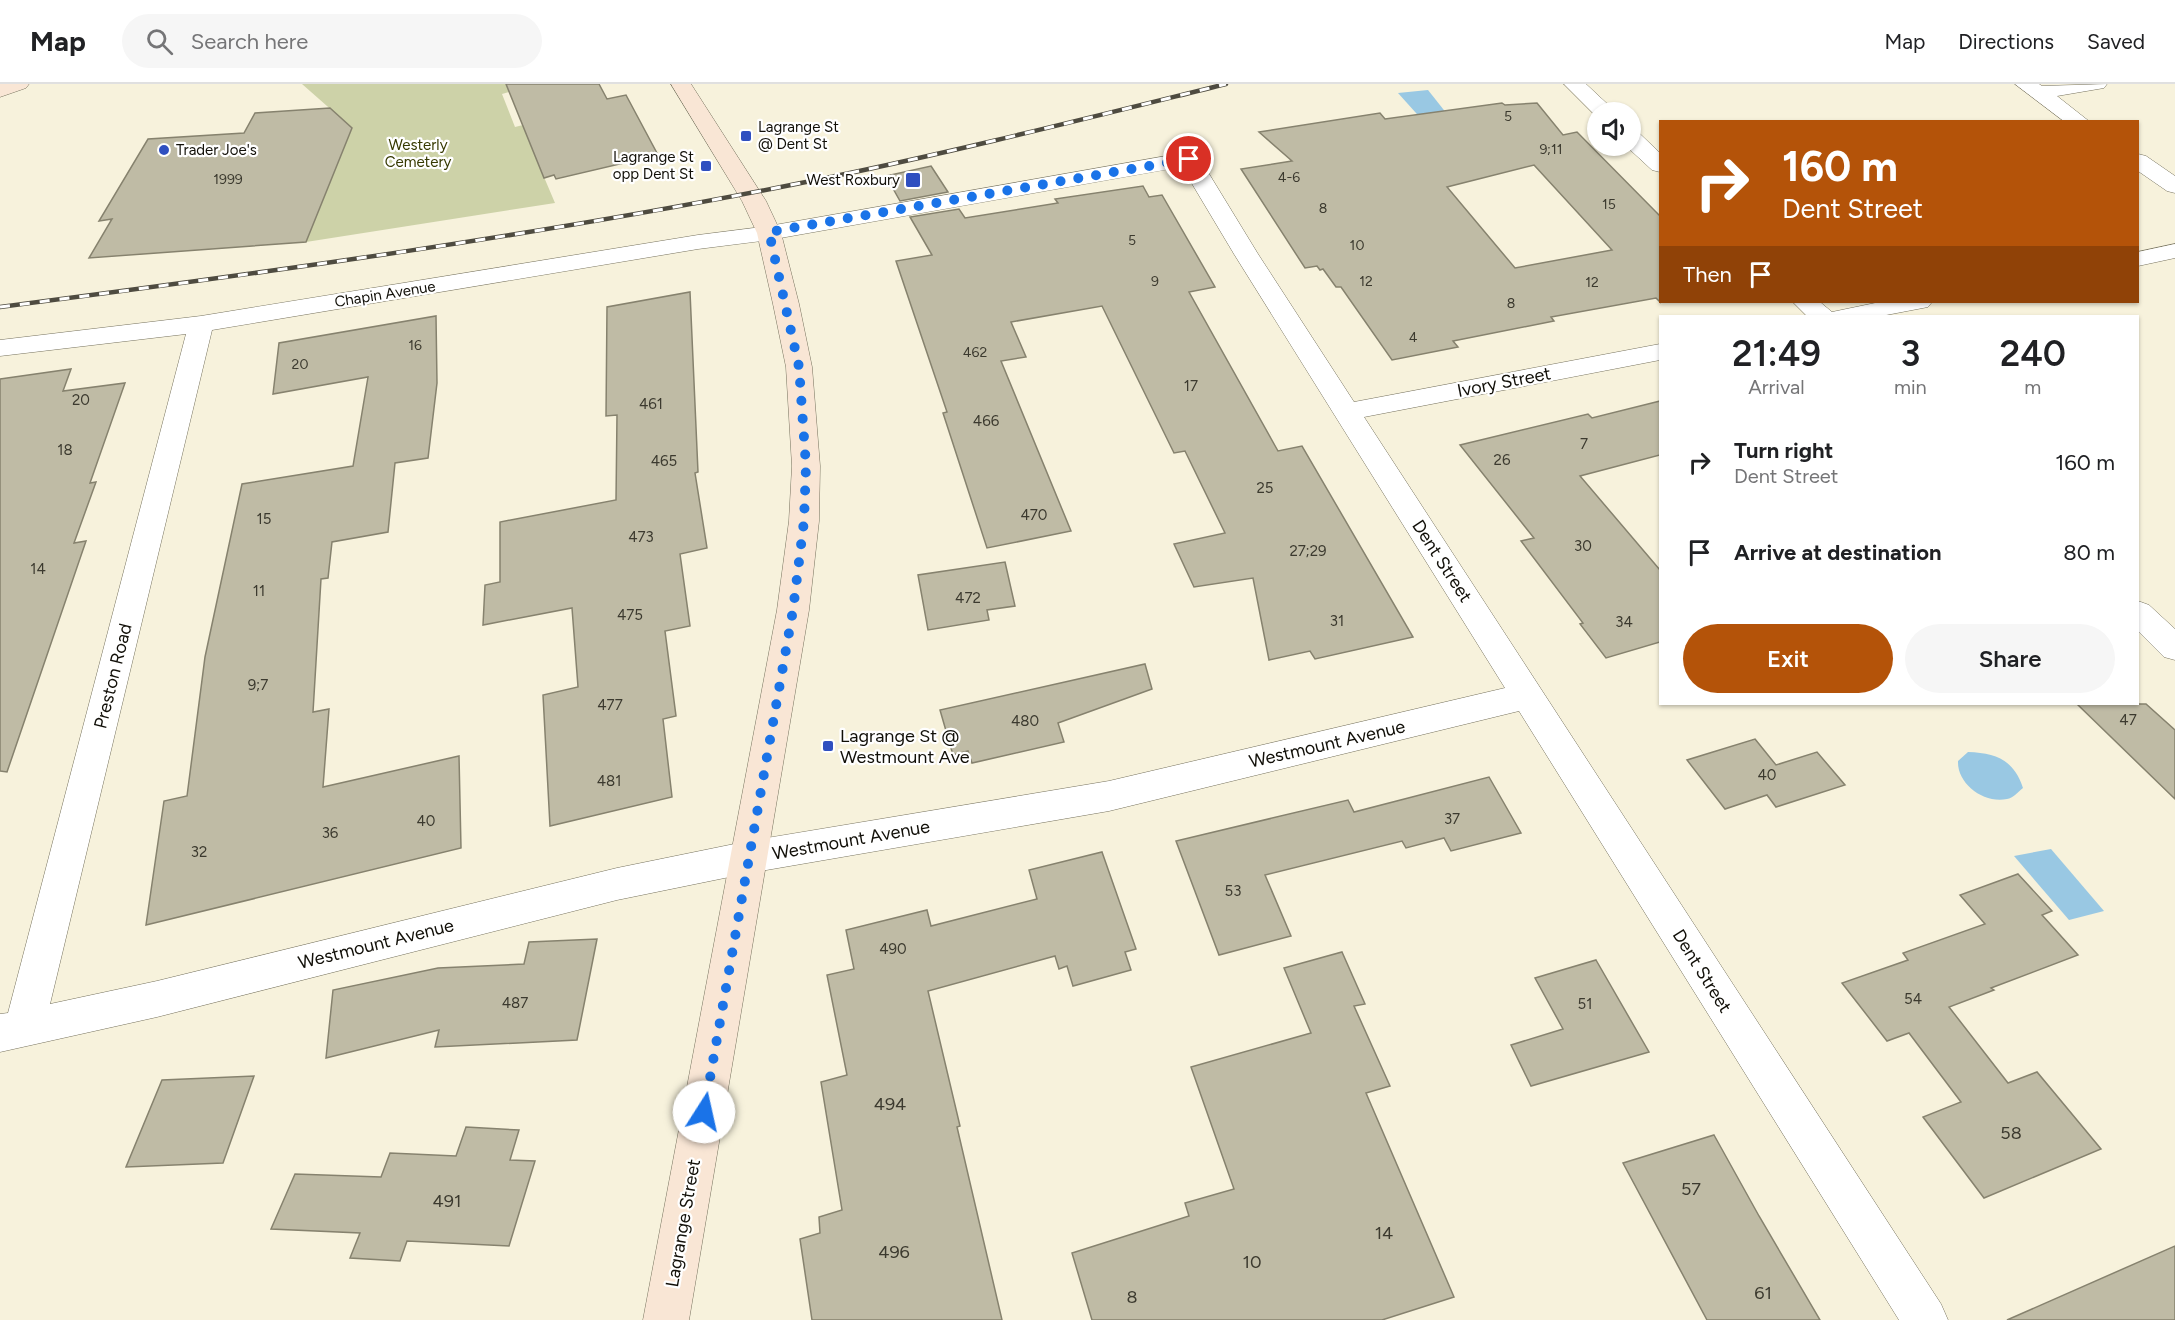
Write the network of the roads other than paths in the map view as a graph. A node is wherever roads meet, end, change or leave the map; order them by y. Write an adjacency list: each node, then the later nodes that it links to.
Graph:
1 (19, 84): 6 (main road)
2 (681, 84): 13 (main road, Lagrange Street)
3 (1574, 84): 7 (street)
4 (2097, 84): 5 (street)
5 (2031, 88): 8 (street)
6 (0, 91)
7 (1594, 102)
8 (2077, 120)
9 (1641, 147): 11 (street)
10 (2139, 162): 12 (street)
11 (1659, 164)
12 (2175, 186)
13 (769, 232): 20 (street, Chapin Avenue); 23 (street, Dent Street); 27 (main road, Lagrange Street)
14 (2175, 251): 15 (street)
15 (2139, 259)
16 (1807, 303): 18 (street)
17 (1914, 303): 19 (street)
18 (1821, 315)
19 (1848, 315)
20 (201, 324): 21 (street, Chapin Avenue); 28 (street, Preston Road)
21 (0, 348)
22 (1659, 352): 23 (street, Ivory Street)
23 (1347, 412): 26 (street, Dent Street)
24 (2139, 614): 25 (street)
25 (2175, 648)
26 (1528, 696): 27 (street, Westmount Avenue); 30 (street, Dent Street)
27 (749, 857): 28 (street, Westmount Avenue); 29 (main road, Lagrange Street)
28 (12, 1031)
29 (666, 1320)
30 (1925, 1320)

